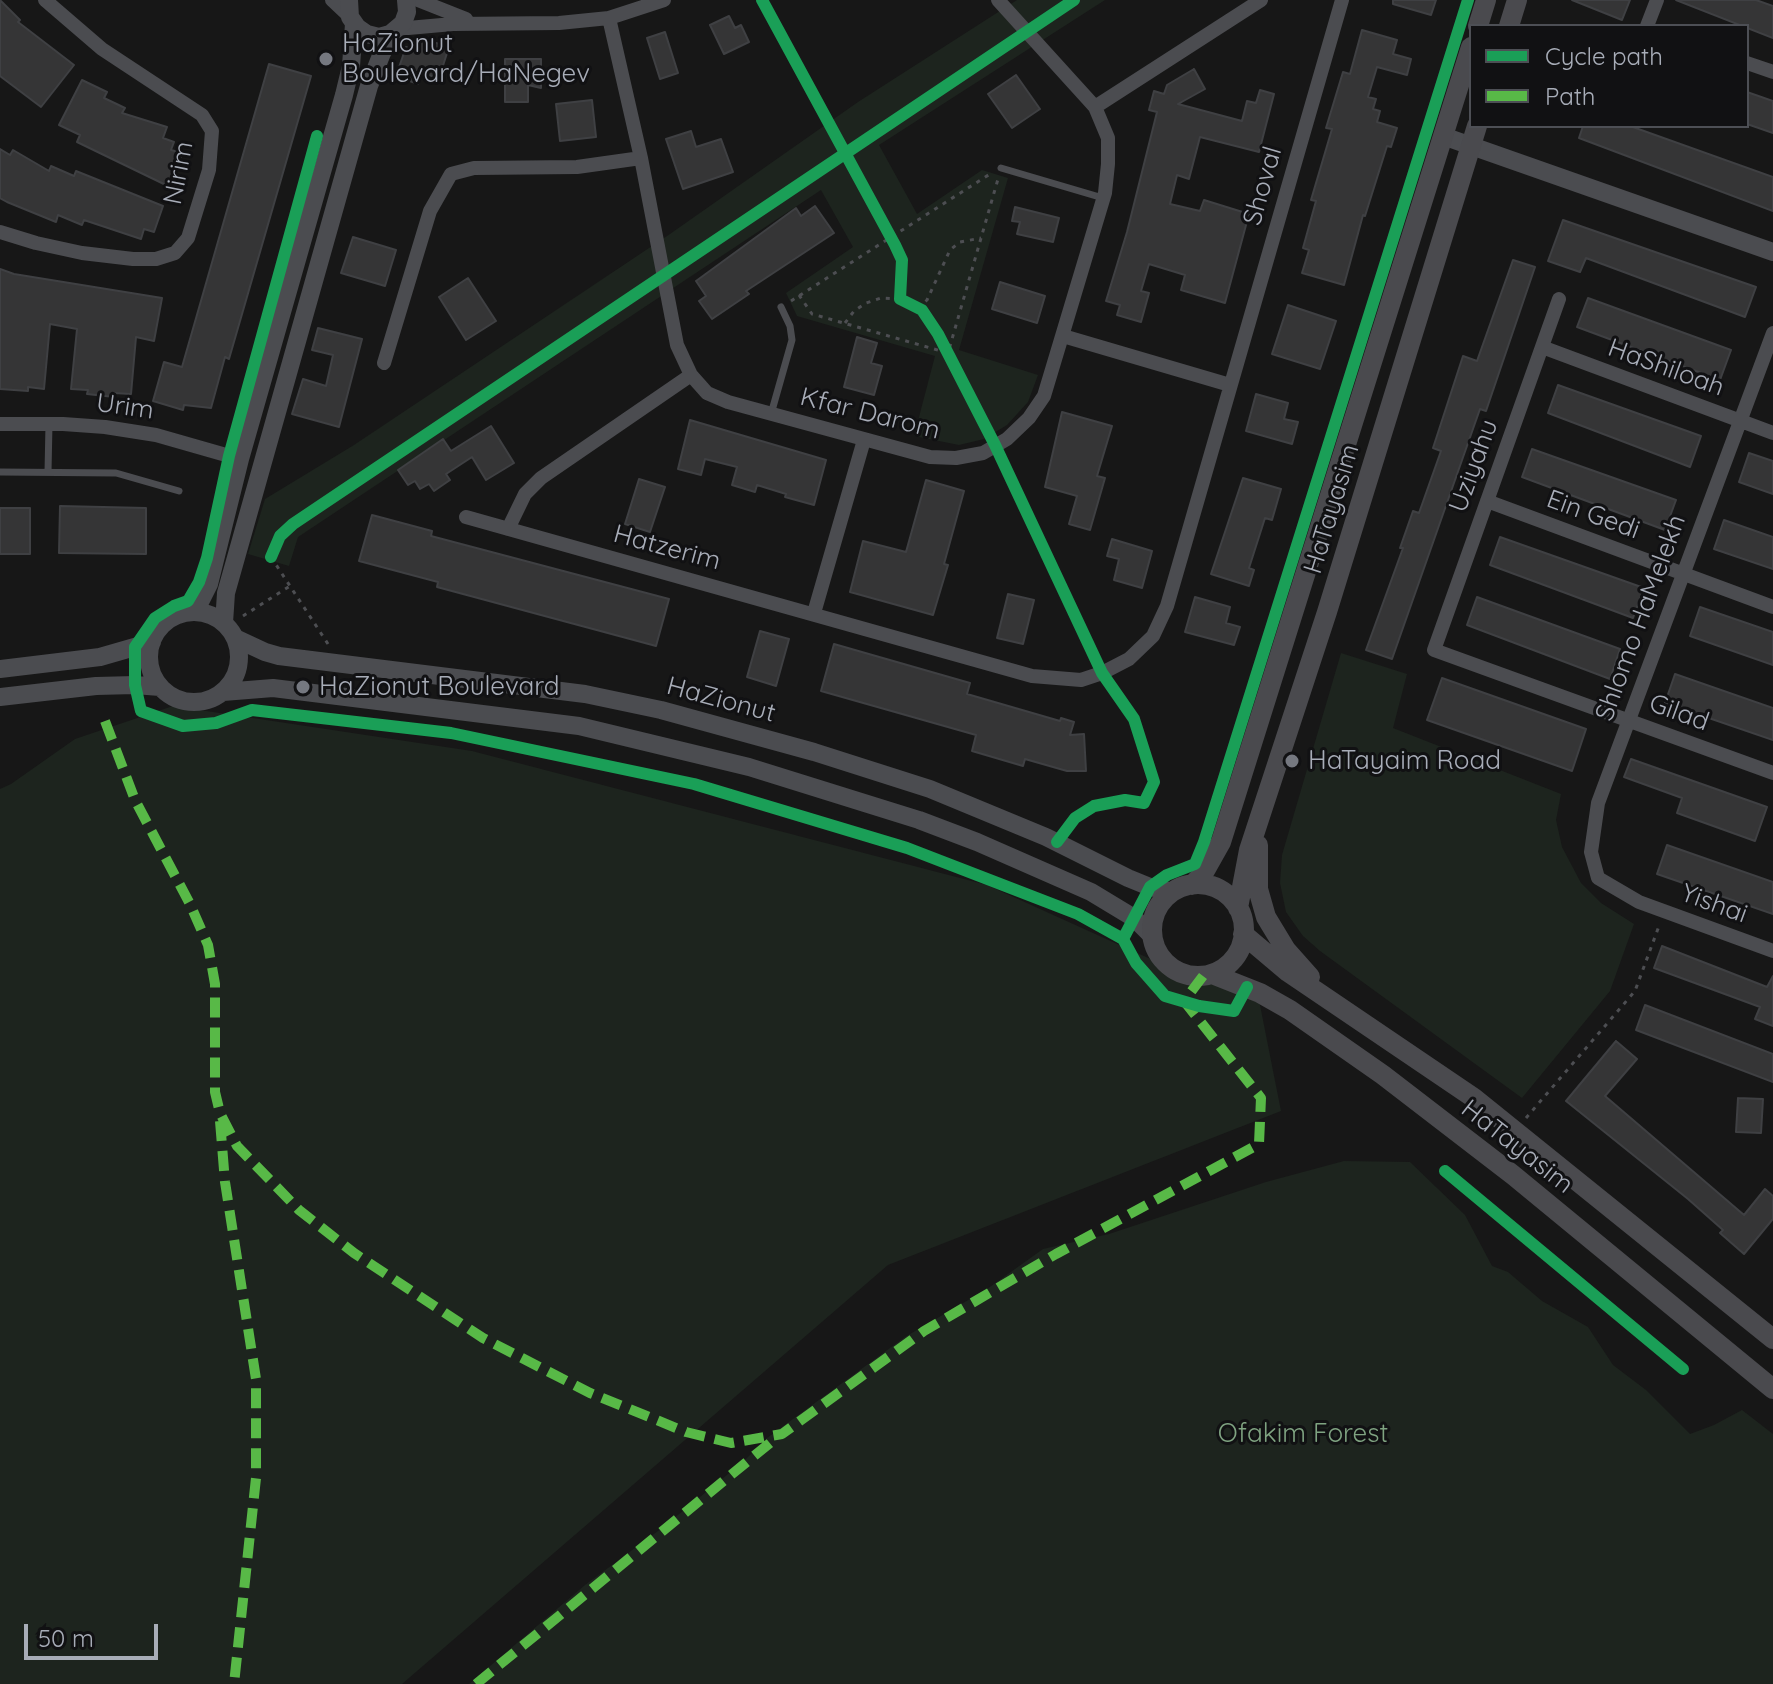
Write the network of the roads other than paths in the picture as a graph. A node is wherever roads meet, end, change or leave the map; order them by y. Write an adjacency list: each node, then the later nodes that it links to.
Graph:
1 (45, 0): 29 (street, Nirim)
2 (332, 0): 12 (street)
3 (406, 0): 18 (street)
4 (418, 0): 14 (street)
5 (664, 0): 13 (street)
6 (998, 0): 22 (street, Kfar Darom)
7 (1261, 0): 22 (street)
8 (1342, 0): 38 (street, Shoval)
9 (1486, 0): 15 (main road)
10 (1517, 0): 16 (main road)
11 (1657, 0): 17 (street)
12 (351, 14): 18 (street); 45 (street)
13 (609, 18): 14 (street); 26 (street, Kfar Darom)
14 (481, 23): 18 (street)
15 (1479, 24)
16 (1510, 24)
17 (1648, 24)
18 (396, 31): 56 (street)
19 (1469, 53): 24 (main road, HaTayasim)
20 (1749, 64): 21 (street)
21 (1773, 72)
22 (1095, 107): 28 (street, Kfar Darom)
23 (1476, 128): 25 (main road, HaTayasim)
24 (1443, 136): 25 (street); 67 (main road, HaTayasim)
25 (1471, 146): 30 (street); 66 (main road, HaTayasim)
26 (641, 158): 36 (street); 37 (street, Kfar Darom)
27 (1001, 168): 28 (lane)
28 (1103, 198): 34 (street, Kfar Darom)
29 (0, 232)
30 (1773, 252)
31 (1559, 299): 35 (street, Uziyahu)
32 (781, 307): 39 (lane)
33 (1773, 333): 40 (street, Shlomo HaMelekh)
34 (1063, 336): 38 (street); 44 (street, Kfar Darom)
35 (1542, 347): 40 (street, HaShiloah); 49 (street, Uziyahu)
36 (384, 363)
37 (691, 375): 39 (street, Kfar Darom); 51 (street)
38 (1230, 385): 60 (street, Shoval)
39 (771, 414): 44 (street, Kfar Darom)
40 (1740, 421): 43 (street, HaShiloah); 52 (street, Shlomo HaMelekh)
41 (0, 424): 42 (street, Urim)
42 (49, 424): 45 (street, Urim); 47 (lane)
43 (1773, 433)
44 (864, 440): 55 (street)
45 (240, 459): 54 (street)
46 (0, 472): 47 (lane)
47 (48, 472): 48 (lane)
48 (179, 491)
49 (1487, 501): 52 (street, Ein Gedi); 58 (street, Uziyahu)
50 (466, 517): 51 (street, Hatzerim)
51 (508, 529): 55 (street, Hatzerim)
52 (1683, 574): 53 (street, Ein Gedi); 64 (street, Shlomo HaMelekh)
53 (1773, 607)
54 (192, 612): 56 (street); 57 (street)
55 (814, 613): 60 (street, Hatzerim)
56 (228, 629): 62 (street); 67 (street, HaZionut)
57 (152, 642): 59 (street); 61 (street)
58 (1434, 650): 64 (street, Gilad)
59 (0, 669)
60 (1102, 673)
61 (160, 687): 62 (street); 63 (street)
62 (223, 692): 71 (street)
63 (0, 697)
64 (1629, 721): 65 (street, Gilad); 68 (street, Shlomo HaMelekh)
65 (1773, 773)
66 (1261, 814): 69 (main road, HaTayasim); 74 (main road)
67 (1182, 888): 69 (main road); 71 (main road)
68 (1639, 902): 72 (street, Yishai)
69 (1238, 908): 70 (main road)
70 (1243, 934): 73 (main road); 74 (main road, HaTayasim)
71 (1152, 936): 73 (main road)
72 (1773, 951)
73 (1212, 974): 76 (main road, HaTayasim)
74 (1332, 1000): 75 (main road, HaTayasim)
75 (1773, 1339)
76 (1773, 1389)

